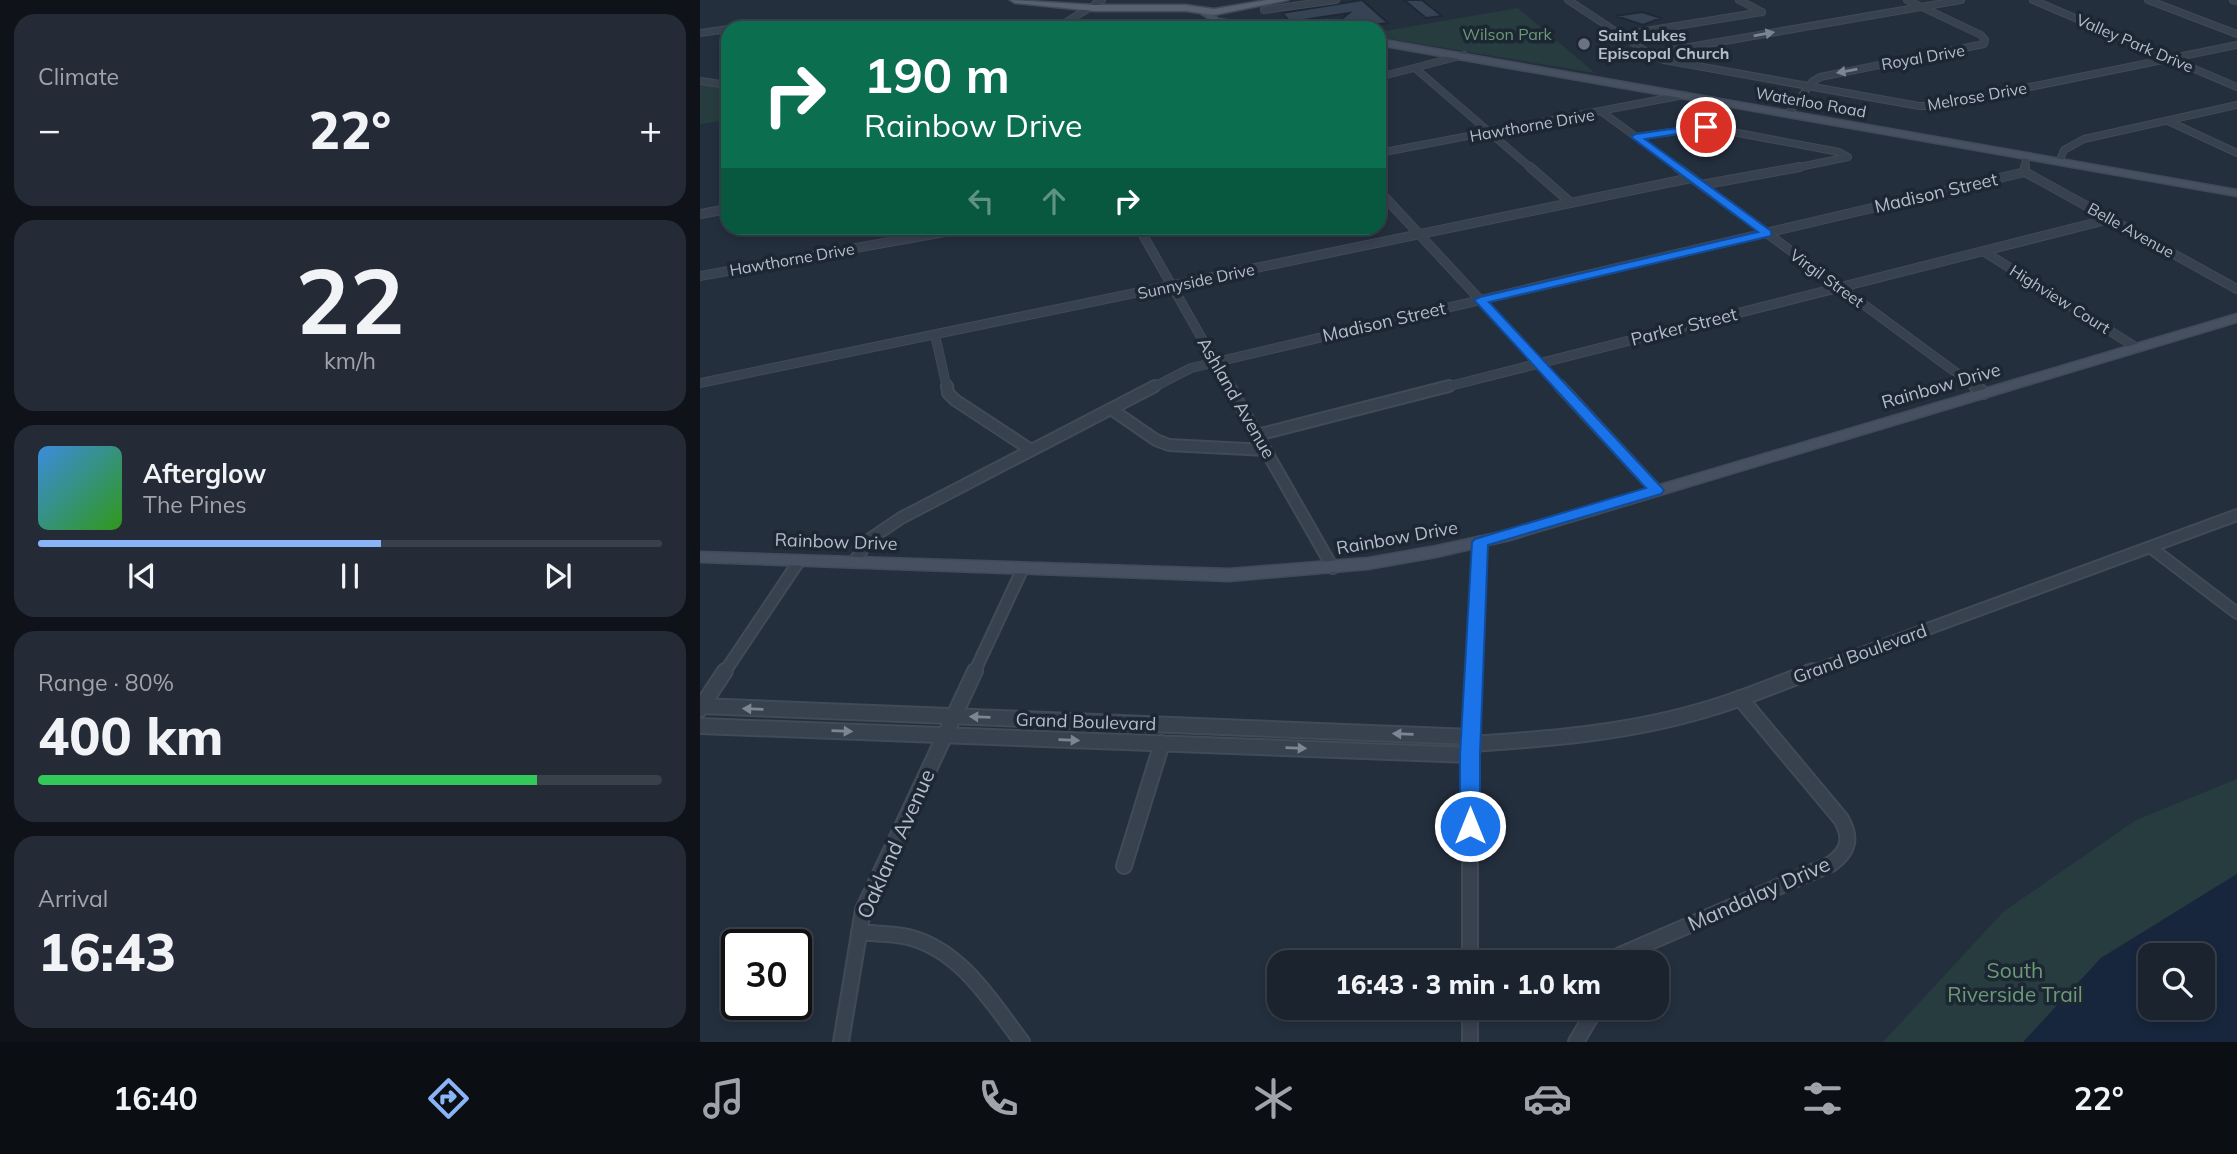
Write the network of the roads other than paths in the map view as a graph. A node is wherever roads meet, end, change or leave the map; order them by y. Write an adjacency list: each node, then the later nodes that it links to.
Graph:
1 (1015, 0): 12 (main road)
2 (1060, 0): 12 (main road)
3 (1259, 0): 14 (main road)
4 (1283, 0): 14 (main road)
5 (1336, 0): 16 (street)
6 (1568, 0): 23 (street, Melrose Drive)
7 (1739, 0): 23 (street)
8 (1907, 0): 15 (street, Royal Drive)
9 (1961, 0): 15 (street)
10 (2033, 0): 28 (street, Valley Park Drive)
11 (2148, 0): 22 (street)
12 (1095, 4): 13 (main road); 17 (street)
13 (1205, 5): 14 (main road); 18 (main road)
14 (1231, 5): 19 (main road)
15 (1922, 7): 26 (street, one-way to 15); 33 (street, Royal Drive, one-way to 33)
16 (1264, 10)
17 (1068, 21)
18 (1217, 21)
19 (1239, 21)
20 (721, 30): 21 (street)
21 (700, 33)
22 (2237, 34)
23 (1621, 35): 26 (street, Melrose Drive)
24 (1386, 44): 27 (main road, Waterloo Road)
25 (2237, 45): 28 (street, Melrose Drive)
26 (1648, 54): 33 (street, Melrose Drive)
27 (1464, 55): 29 (street); 35 (main road, Waterloo Road)
28 (2171, 59): 33 (street, Melrose Drive); 34 (street, Valley Park Drive)
29 (1415, 68): 30 (street); 40 (street)
30 (1386, 75)
31 (700, 80): 32 (street)
32 (721, 84)
33 (1809, 87): 38 (street, Royal Drive)
34 (2237, 87)
35 (1684, 95): 37 (street, Hawthorne Drive); 38 (main road, Waterloo Road)
36 (2237, 105): 39 (street)
37 (1602, 112): 40 (street, Hawthorne Drive); 41 (street, Virgil Street)
38 (1789, 113): 44 (main road, Waterloo Road)
39 (2168, 121): 43 (street); 45 (street)
40 (1490, 133): 42 (street, Hawthorne Drive); 51 (street)
41 (1636, 137): 47 (street, Virgil Street); 48 (street)
42 (1386, 152)
43 (2237, 153)
44 (2026, 156): 45 (main road, Waterloo Road); 46 (street)
45 (2059, 162): 49 (main road, Waterloo Road)
46 (2025, 172): 54 (street, Belle Avenue); 56 (street, Madison Street)
47 (1691, 178): 48 (street, Virgil Street); 51 (street, Sunnyside Drive)
48 (1701, 185): 56 (street, Virgil Street)
49 (2237, 193)
50 (1386, 199): 55 (street)
51 (1571, 203): 55 (street, Sunnyside Drive)
52 (721, 210): 53 (street)
53 (700, 214)
54 (2110, 219): 59 (street, Parker Street); 63 (street, Belle Avenue)
55 (1419, 234): 61 (street, Sunnyside Drive); 64 (street)
56 (1767, 234): 62 (street, Virgil Street); 64 (street, Madison Street)
57 (928, 235): 60 (street, Hawthorne Drive)
58 (1143, 235): 61 (street, Ashland Avenue)
59 (1983, 251): 62 (street, Parker Street); 67 (street, Highview Court)
60 (700, 276)
61 (1173, 286): 66 (street, Sunnyside Drive); 68 (street, Ashland Avenue)
62 (1840, 287): 69 (street, Parker Street); 71 (street, Virgil Street)
63 (2237, 289)
64 (1480, 300): 68 (street, Madison Street); 69 (street)
65 (2237, 318): 67 (main road, Rainbow Drive)
66 (935, 335): 70 (street, Sunnyside Drive); 74 (street)
67 (2137, 348): 71 (main road, Rainbow Drive)
68 (1215, 361): 72 (street, Madison Street); 73 (street, Ashland Avenue)
69 (1539, 364): 73 (street, Parker Street); 76 (street)
70 (700, 383)
71 (1984, 393): 76 (main road, Rainbow Drive)
72 (1111, 409): 74 (street, Madison Street); 75 (street)
73 (1257, 435): 75 (street, Ashland Avenue)
74 (1031, 450): 82 (street, Madison Street)
75 (1266, 450): 84 (street, Ashland Avenue)
76 (1656, 490): 78 (main road, Rainbow Drive)
77 (2237, 516): 79 (street, Grand Boulevard)
78 (1480, 542): 84 (main road, Rainbow Drive); 92 (street)
79 (2150, 547): 85 (street); 86 (street, Grand Boulevard)
80 (700, 557): 81 (main road, Rainbow Drive)
81 (799, 561): 82 (main road, Rainbow Drive); 87 (street)
82 (854, 562): 83 (main road, Rainbow Drive)
83 (1023, 568): 84 (main road, Rainbow Drive); 88 (street, Oakland Avenue)
84 (1333, 568)
85 (2237, 613)
86 (1741, 698): 92 (street, Grand Boulevard); 96 (street, Mandalay Drive)
87 (701, 707): 88 (street, Grand Boulevard, one-way to 87)
88 (953, 716): 90 (street, Oakland Avenue); 92 (street, Grand Boulevard, one-way to 88)
89 (700, 726): 90 (street, Grand Boulevard, one-way to 90)
90 (945, 735): 91 (street, Grand Boulevard, one-way to 91); 94 (street, Oakland Avenue)
91 (1162, 743): 92 (street, Grand Boulevard, one-way to 92); 93 (street)
92 (1471, 745): 95 (street)
93 (1124, 866)
94 (859, 932): 99 (street); 100 (street, Oakland Avenue)
95 (1470, 950)
96 (1632, 950)
97 (1470, 1020): 101 (street)
98 (1589, 1020): 102 (street)
99 (841, 1042)
100 (1022, 1042)
101 (1470, 1042)
102 (1576, 1042)

